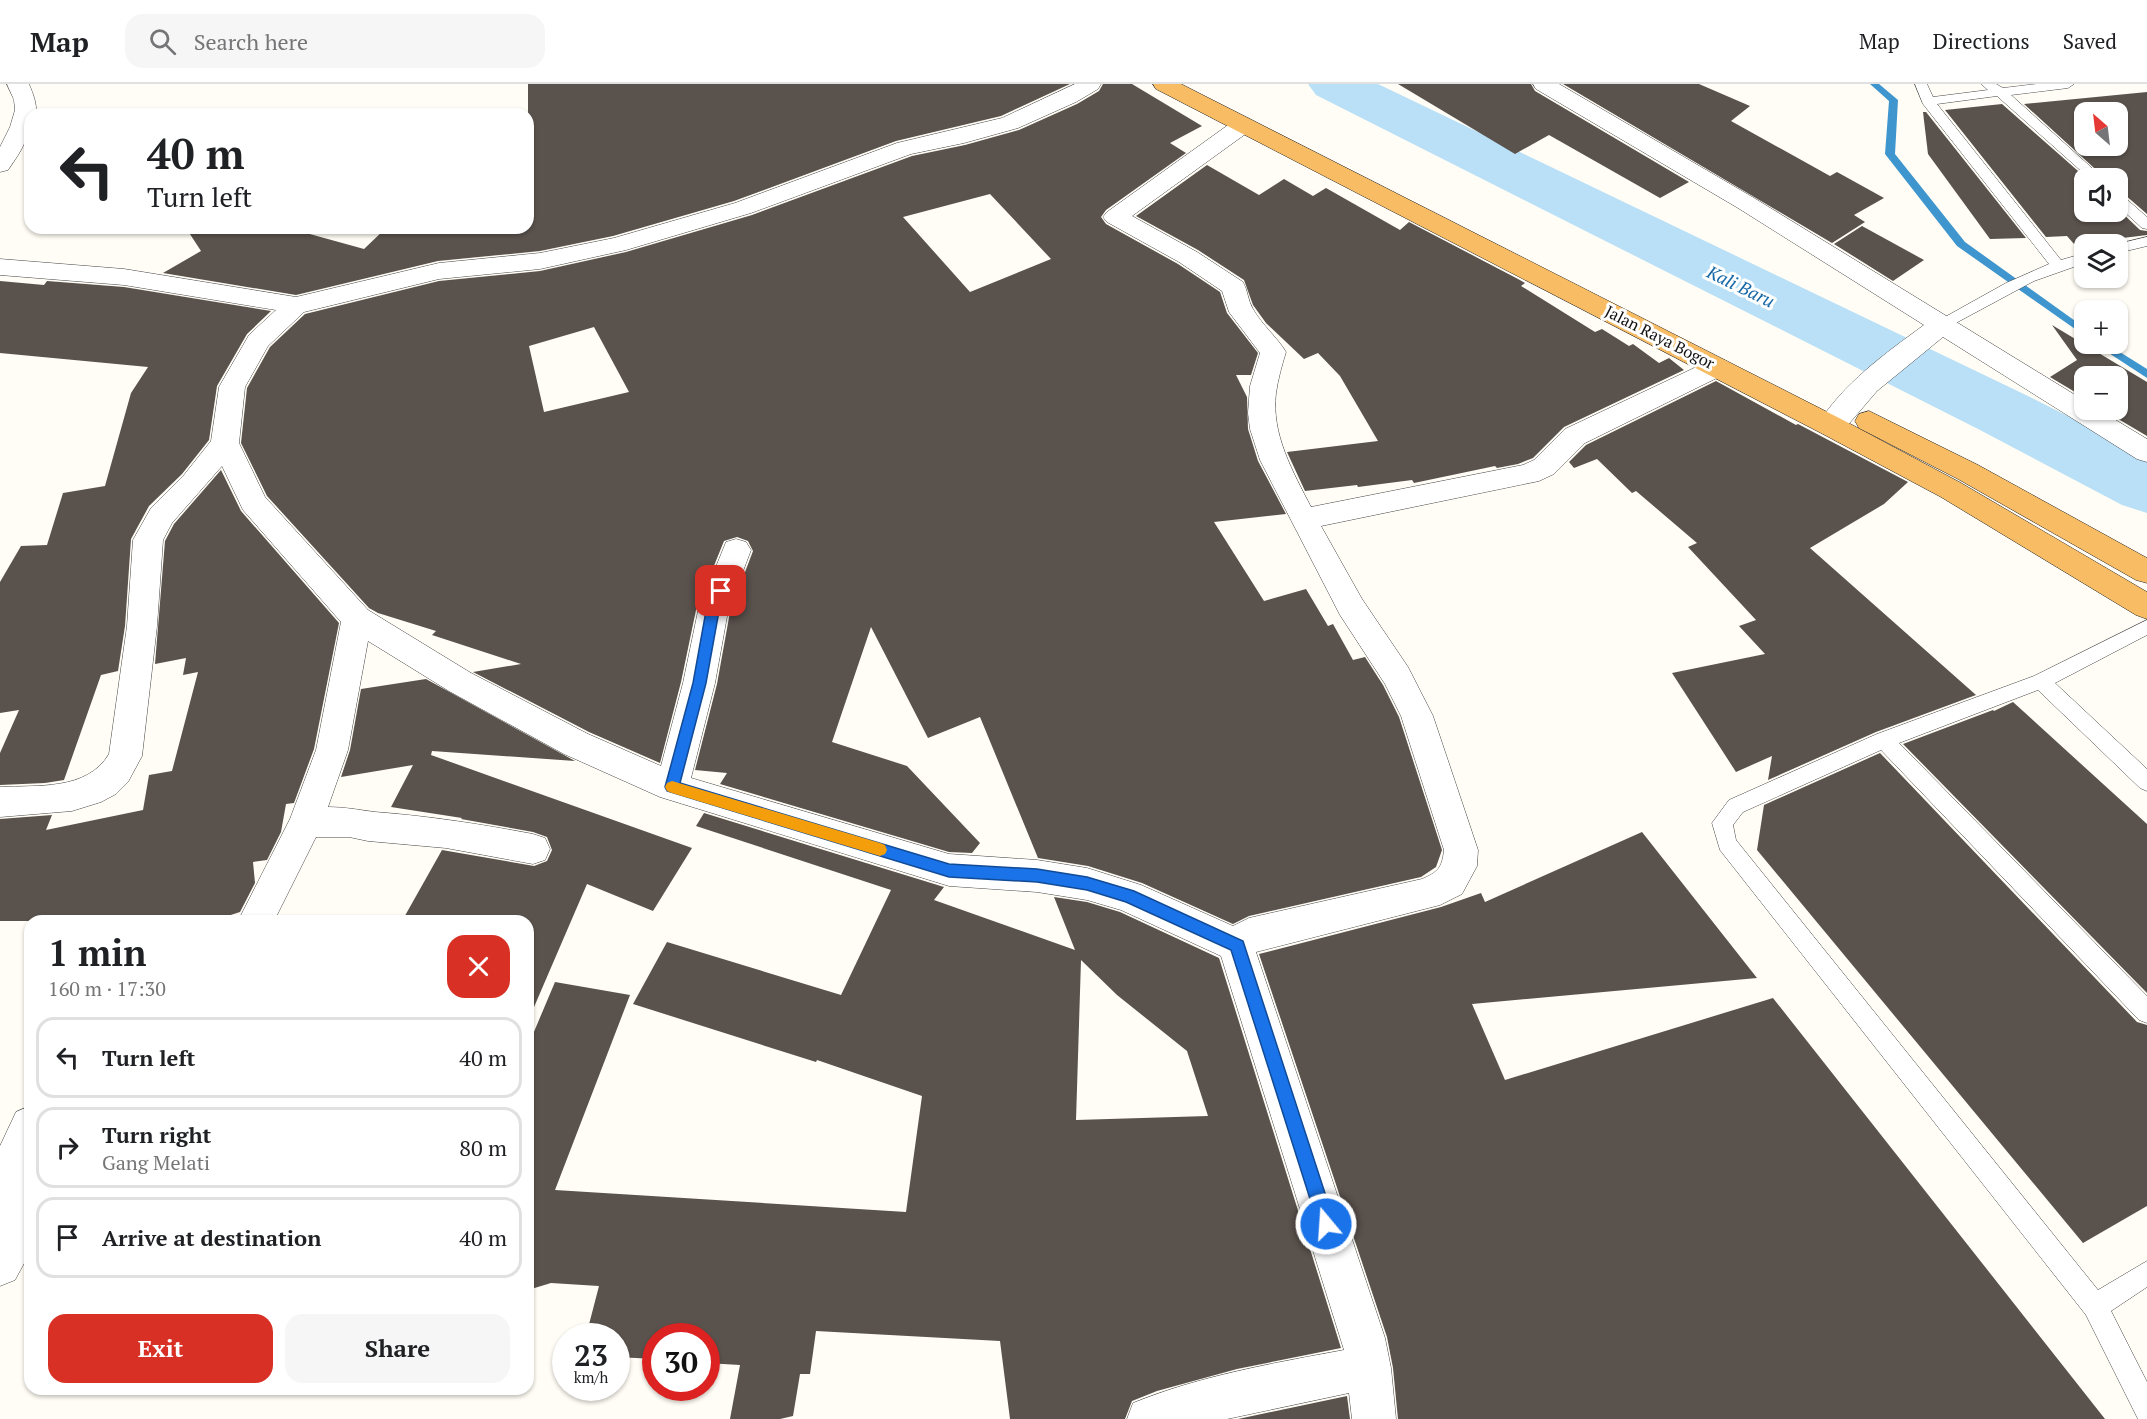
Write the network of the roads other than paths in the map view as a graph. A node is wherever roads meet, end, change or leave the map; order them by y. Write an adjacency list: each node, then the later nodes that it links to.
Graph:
1 (18, 84): 10 (street)
2 (1090, 84): 22 (street)
3 (1164, 84): 12 (highway, Jalan Raya Bogor)
4 (1206, 84): 25 (highway, Jalan Raya Bogor)
5 (1544, 84): 23 (street)
6 (1921, 84): 9 (lane)
7 (2068, 84): 8 (lane)
8 (1993, 88): 9 (lane); 14 (lane)
9 (1928, 100): 20 (lane)
10 (25, 108)
11 (24, 116): 13 (street)
12 (1243, 125): 24 (highway, Jalan Raya Bogor); 28 (street)
13 (0, 165)
14 (2085, 168)
15 (2128, 208): 16 (lane)
16 (2147, 225)
17 (2147, 241): 18 (lane)
18 (2128, 246)
19 (2074, 261): 20 (lane)
20 (2056, 265): 23 (lane)
21 (0, 267): 22 (street)
22 (296, 304): 26 (street)
23 (1934, 331): 25 (street); 27 (street)
24 (1718, 367): 25 (highway, Jalan Raya Bogor); 28 (street)
25 (1838, 417): 30 (highway, Jalan Raya Bogor); 31 (highway, Jalan Raya Bogor)
26 (225, 443): 32 (street); 38 (street)
27 (2147, 452)
28 (1303, 519): 42 (street)
29 (736, 550): 37 (street)
30 (2147, 572)
31 (2147, 607)
32 (357, 619): 37 (street); 39 (street)
33 (2147, 627): 34 (lane)
34 (2041, 681): 35 (lane); 36 (lane)
35 (1884, 740): 43 (lane); 47 (lane)
36 (2147, 782)
37 (672, 787): 42 (street)
38 (0, 802)
39 (306, 822): 40 (street); 41 (street)
40 (533, 849)
41 (259, 915)
42 (1237, 946): 48 (street)
43 (2147, 1012)
44 (24, 1134): 45 (street)
45 (0, 1265)
46 (2147, 1273): 47 (lane)
47 (2095, 1306): 49 (lane)
48 (1370, 1368): 50 (street); 51 (street)
49 (2147, 1410)
50 (1149, 1419)
51 (1374, 1419)

